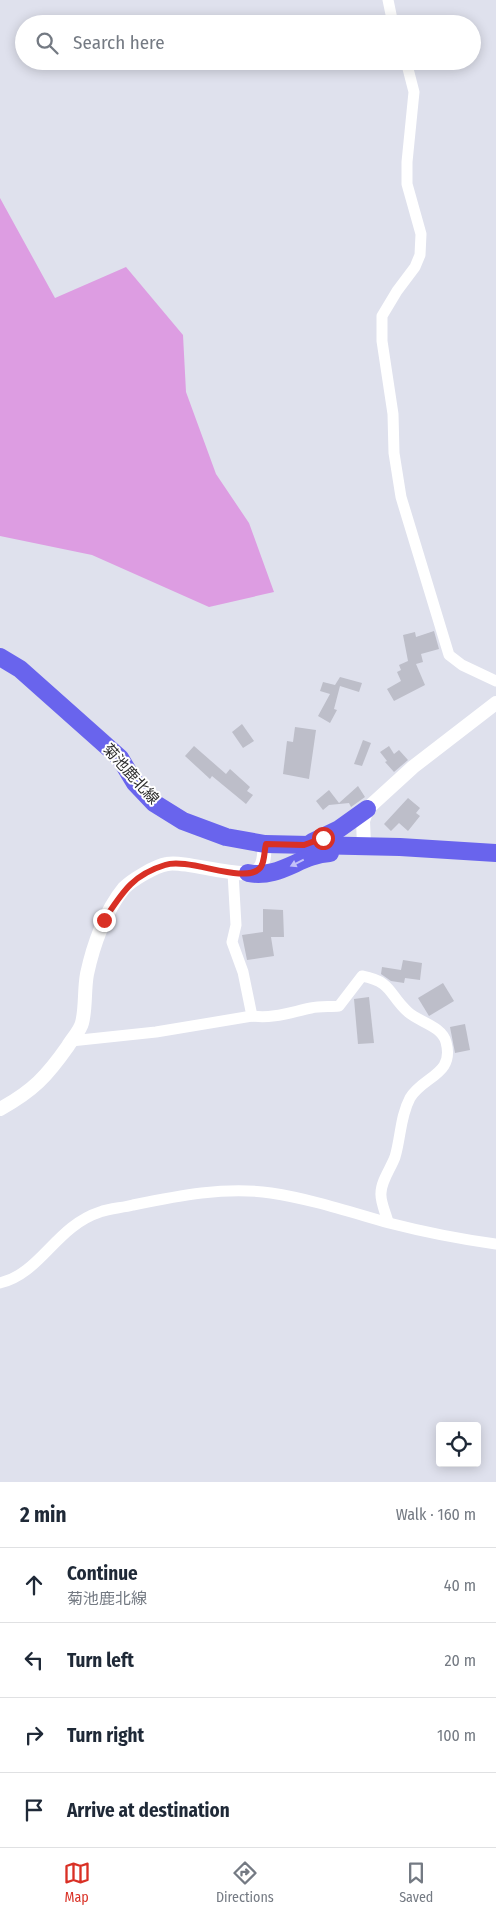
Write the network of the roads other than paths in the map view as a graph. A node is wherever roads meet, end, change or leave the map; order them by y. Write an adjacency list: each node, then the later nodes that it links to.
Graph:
1 (388, 0): 2 (street)
2 (391, 15)
3 (408, 70): 5 (street)
4 (0, 657): 8 (main road, 菊池鹿北線)
5 (496, 681)
6 (496, 703): 7 (street)
7 (367, 809): 9 (main road); 10 (street)
8 (266, 844): 9 (main road, 菊池鹿北線); 12 (street)
9 (304, 845): 10 (main road, 菊池鹿北線)
10 (371, 846): 11 (main road, 菊池鹿北線); 12 (main road, one-way to 12)
11 (496, 854)
12 (240, 873): 13 (street); 14 (street)
13 (252, 1016): 14 (street); 16 (street)
14 (71, 1041): 15 (street)
15 (0, 1109)
16 (388, 1222): 17 (street); 18 (street)
17 (496, 1244)
18 (0, 1284)

